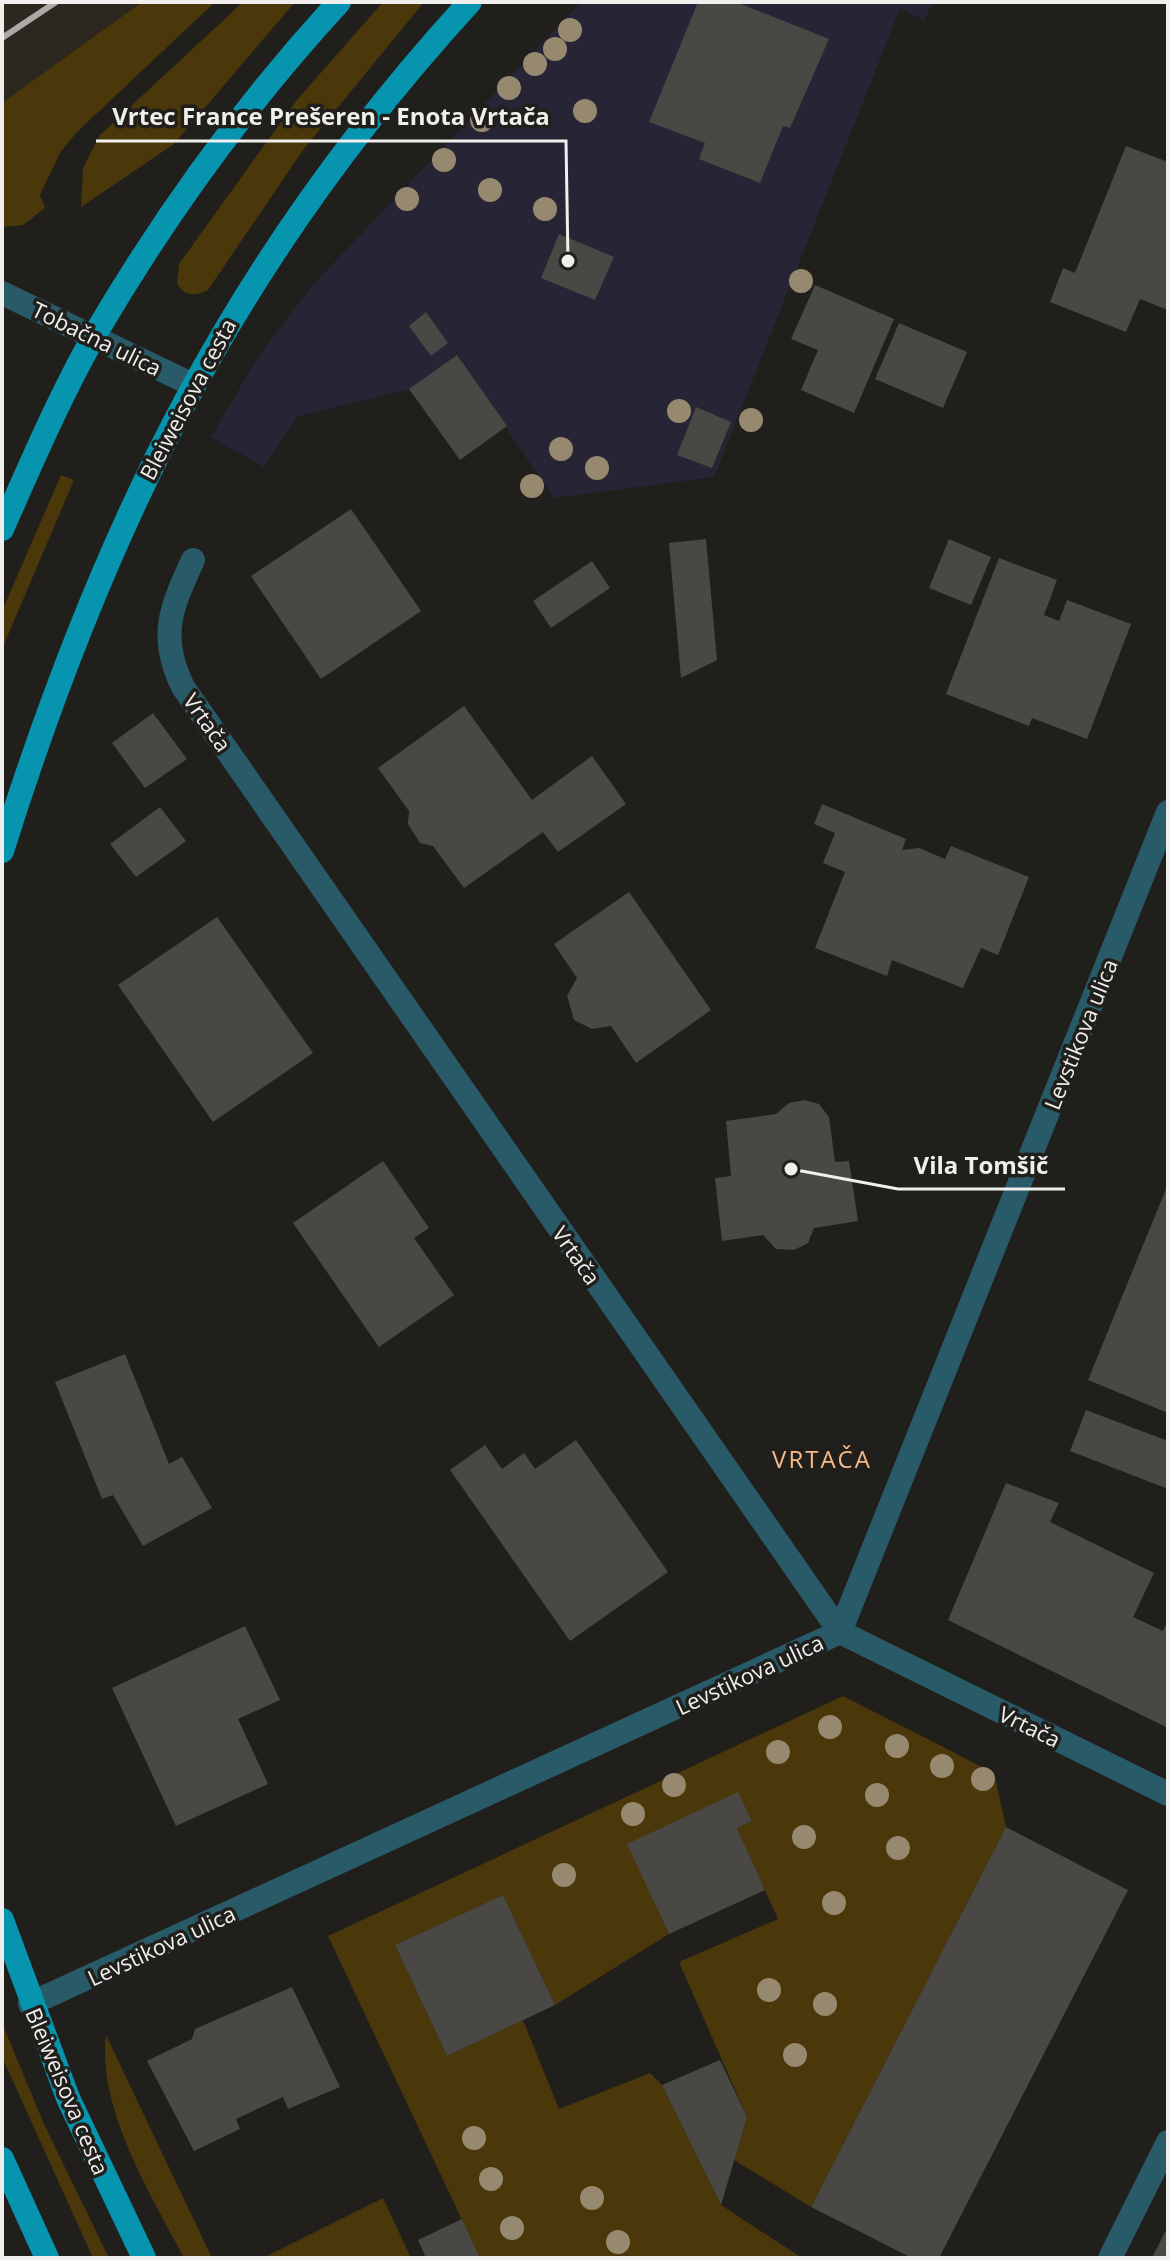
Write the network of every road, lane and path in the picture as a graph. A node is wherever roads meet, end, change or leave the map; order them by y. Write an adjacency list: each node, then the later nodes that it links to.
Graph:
1 (339, 2): 4 (main road)
2 (470, 2): 5 (main road, Bleiweisova cesta)
3 (2, 293): 4 (street, Tobačna ulica)
4 (94, 336): 5 (street, Tobačna ulica); 6 (main road)
5 (191, 384): 9 (main road, Bleiweisova cesta)
6 (2, 529)
7 (193, 560): 10 (street, Vrtača)
8 (1168, 812): 10 (street, Levstikova ulica)
9 (2, 851)
10 (840, 1632): 11 (street, Vrtača); 13 (street, Levstikova ulica)
11 (1168, 1794)
12 (2, 1920): 13 (main road, Bleiweisova cesta)
13 (30, 2004): 17 (main road, Bleiweisova cesta)
14 (1168, 2142): 18 (street)
15 (2, 2159): 16 (main road)
16 (47, 2258)
17 (144, 2258)
18 (1110, 2258)

